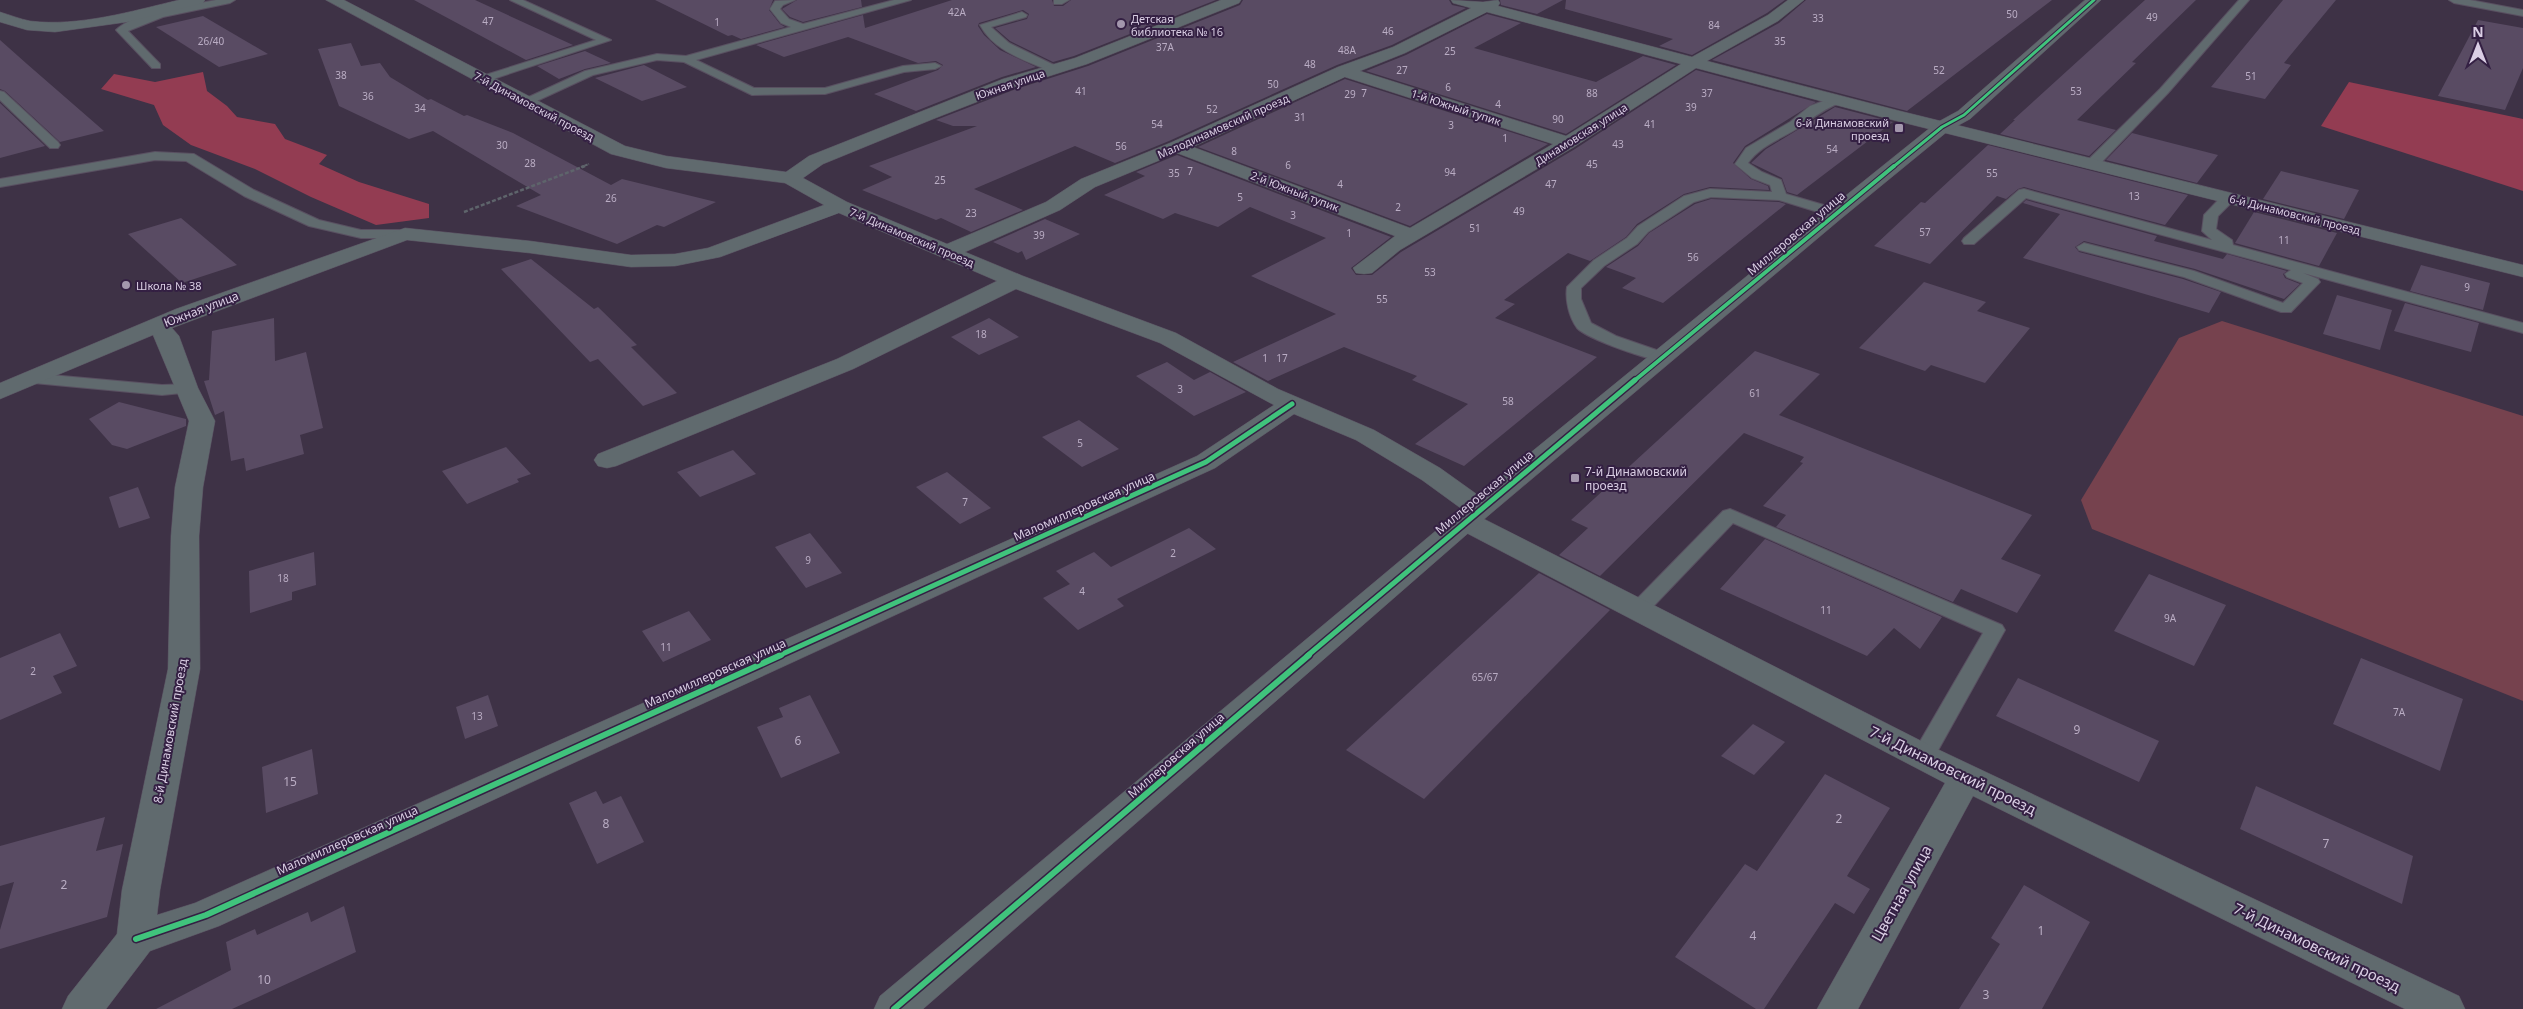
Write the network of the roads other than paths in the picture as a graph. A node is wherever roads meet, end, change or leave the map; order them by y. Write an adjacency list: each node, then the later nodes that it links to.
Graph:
1 (198, 0): 19 (street)
2 (230, 0): 23 (lane)
3 (333, 0): 27 (street, 7-й Динамовский проезд)
4 (515, 0): 27 (lane)
5 (790, 0): 20 (lane)
6 (885, 0): 14 (lane)
7 (1234, 0): 25 (street, Южная улица)
8 (1458, 0): 15 (street, 6-й Динамовский проезд)
9 (1797, 0): 22 (street, Динамовская улица)
10 (2094, 0): 31 (street, Миллеровская улица)
11 (2244, 0): 35 (lane)
12 (2454, 0): 17 (lane)
13 (858, 2): 16 (lane)
14 (901, 2): 16 (lane)
15 (1492, 4): 22 (street, 6-й Динамовский проезд); 26 (street, Малодинамовский проезд)
16 (868, 9): 20 (lane)
17 (2523, 13)
18 (1022, 15): 25 (lane)
19 (1, 16)
20 (802, 28): 21 (lane)
21 (686, 59): 24 (lane); 30 (lane)
22 (1696, 62): 29 (street, 6-й Динамовский проезд); 32 (street, Динамовская улица)
23 (156, 66)
24 (935, 66)
25 (1054, 69): 36 (street, Южная улица)
26 (1344, 71): 32 (street, 1-й Южный тупик); 34 (street, Малодинамовский проезд)
27 (483, 79): 30 (street, 7-й Динамовский проезд)
28 (0, 94): 33 (lane)
29 (1837, 100): 31 (street, 6-й Динамовский проезд); 38 (lane)
30 (524, 102): 36 (street, 7-й Динамовский проезд)
31 (1942, 127): 35 (street, 6-й Динамовский проезд); 41 (street, Миллеровская улица)
32 (1568, 143): 43 (street, Динамовская улица)
33 (54, 145)
34 (1176, 147): 43 (street, 2-й Южный тупик); 47 (street, Малодинамовский проезд)
35 (2092, 164): 39 (street, 6-й Динамовский проезд)
36 (790, 178): 40 (street, 7-й Динамовский проезд)
37 (0, 183): 42 (lane)
38 (1780, 196): 41 (lane); 53 (lane)
39 (2229, 197): 46 (lane); 49 (street, 6-й Динамовский проезд)
40 (840, 206): 42 (street); 47 (street, 7-й Динамовский проезд)
41 (1836, 213): 53 (street, Миллеровская улица)
42 (405, 234): 51 (street, Южная улица)
43 (1413, 236): 48 (street, Динамовская улица)
44 (1969, 241): 46 (lane)
45 (2084, 247): 46 (lane)
46 (2238, 251): 52 (lane)
47 (947, 252): 50 (street, 7-й Динамовский проезд)
48 (1364, 268)
49 (2523, 271)
50 (1015, 281): 57 (street, 7-й Динамовский проезд); 58 (street)
51 (156, 326): 54 (street, Южная улица); 55 (street, 8-й Динамовский проезд)
52 (2523, 328)
53 (1662, 357): 59 (street, Миллеровская улица)
54 (29, 378): 55 (lane); 56 (street, Южная улица)
55 (186, 388): 63 (street, 8-й Динамовский проезд)
56 (0, 392)
57 (1292, 404): 59 (street, 7-й Динамовский проезд); 63 (street, Маломиллеровская улица)
58 (606, 460)
59 (1472, 515): 60 (street, 7-й Динамовский проезд); 65 (street, Миллеровская улица)
60 (1639, 609): 61 (street, 7-й Динамовский проезд); 61 (lane)
61 (1923, 758): 62 (street, 7-й Динамовский проезд)
62 (1966, 777): 66 (street, Цветная улица); 67 (street, 7-й Динамовский проезд)
63 (136, 939): 64 (street)
64 (82, 1009)
65 (894, 1009)
66 (1837, 1009)
67 (2445, 1009)

